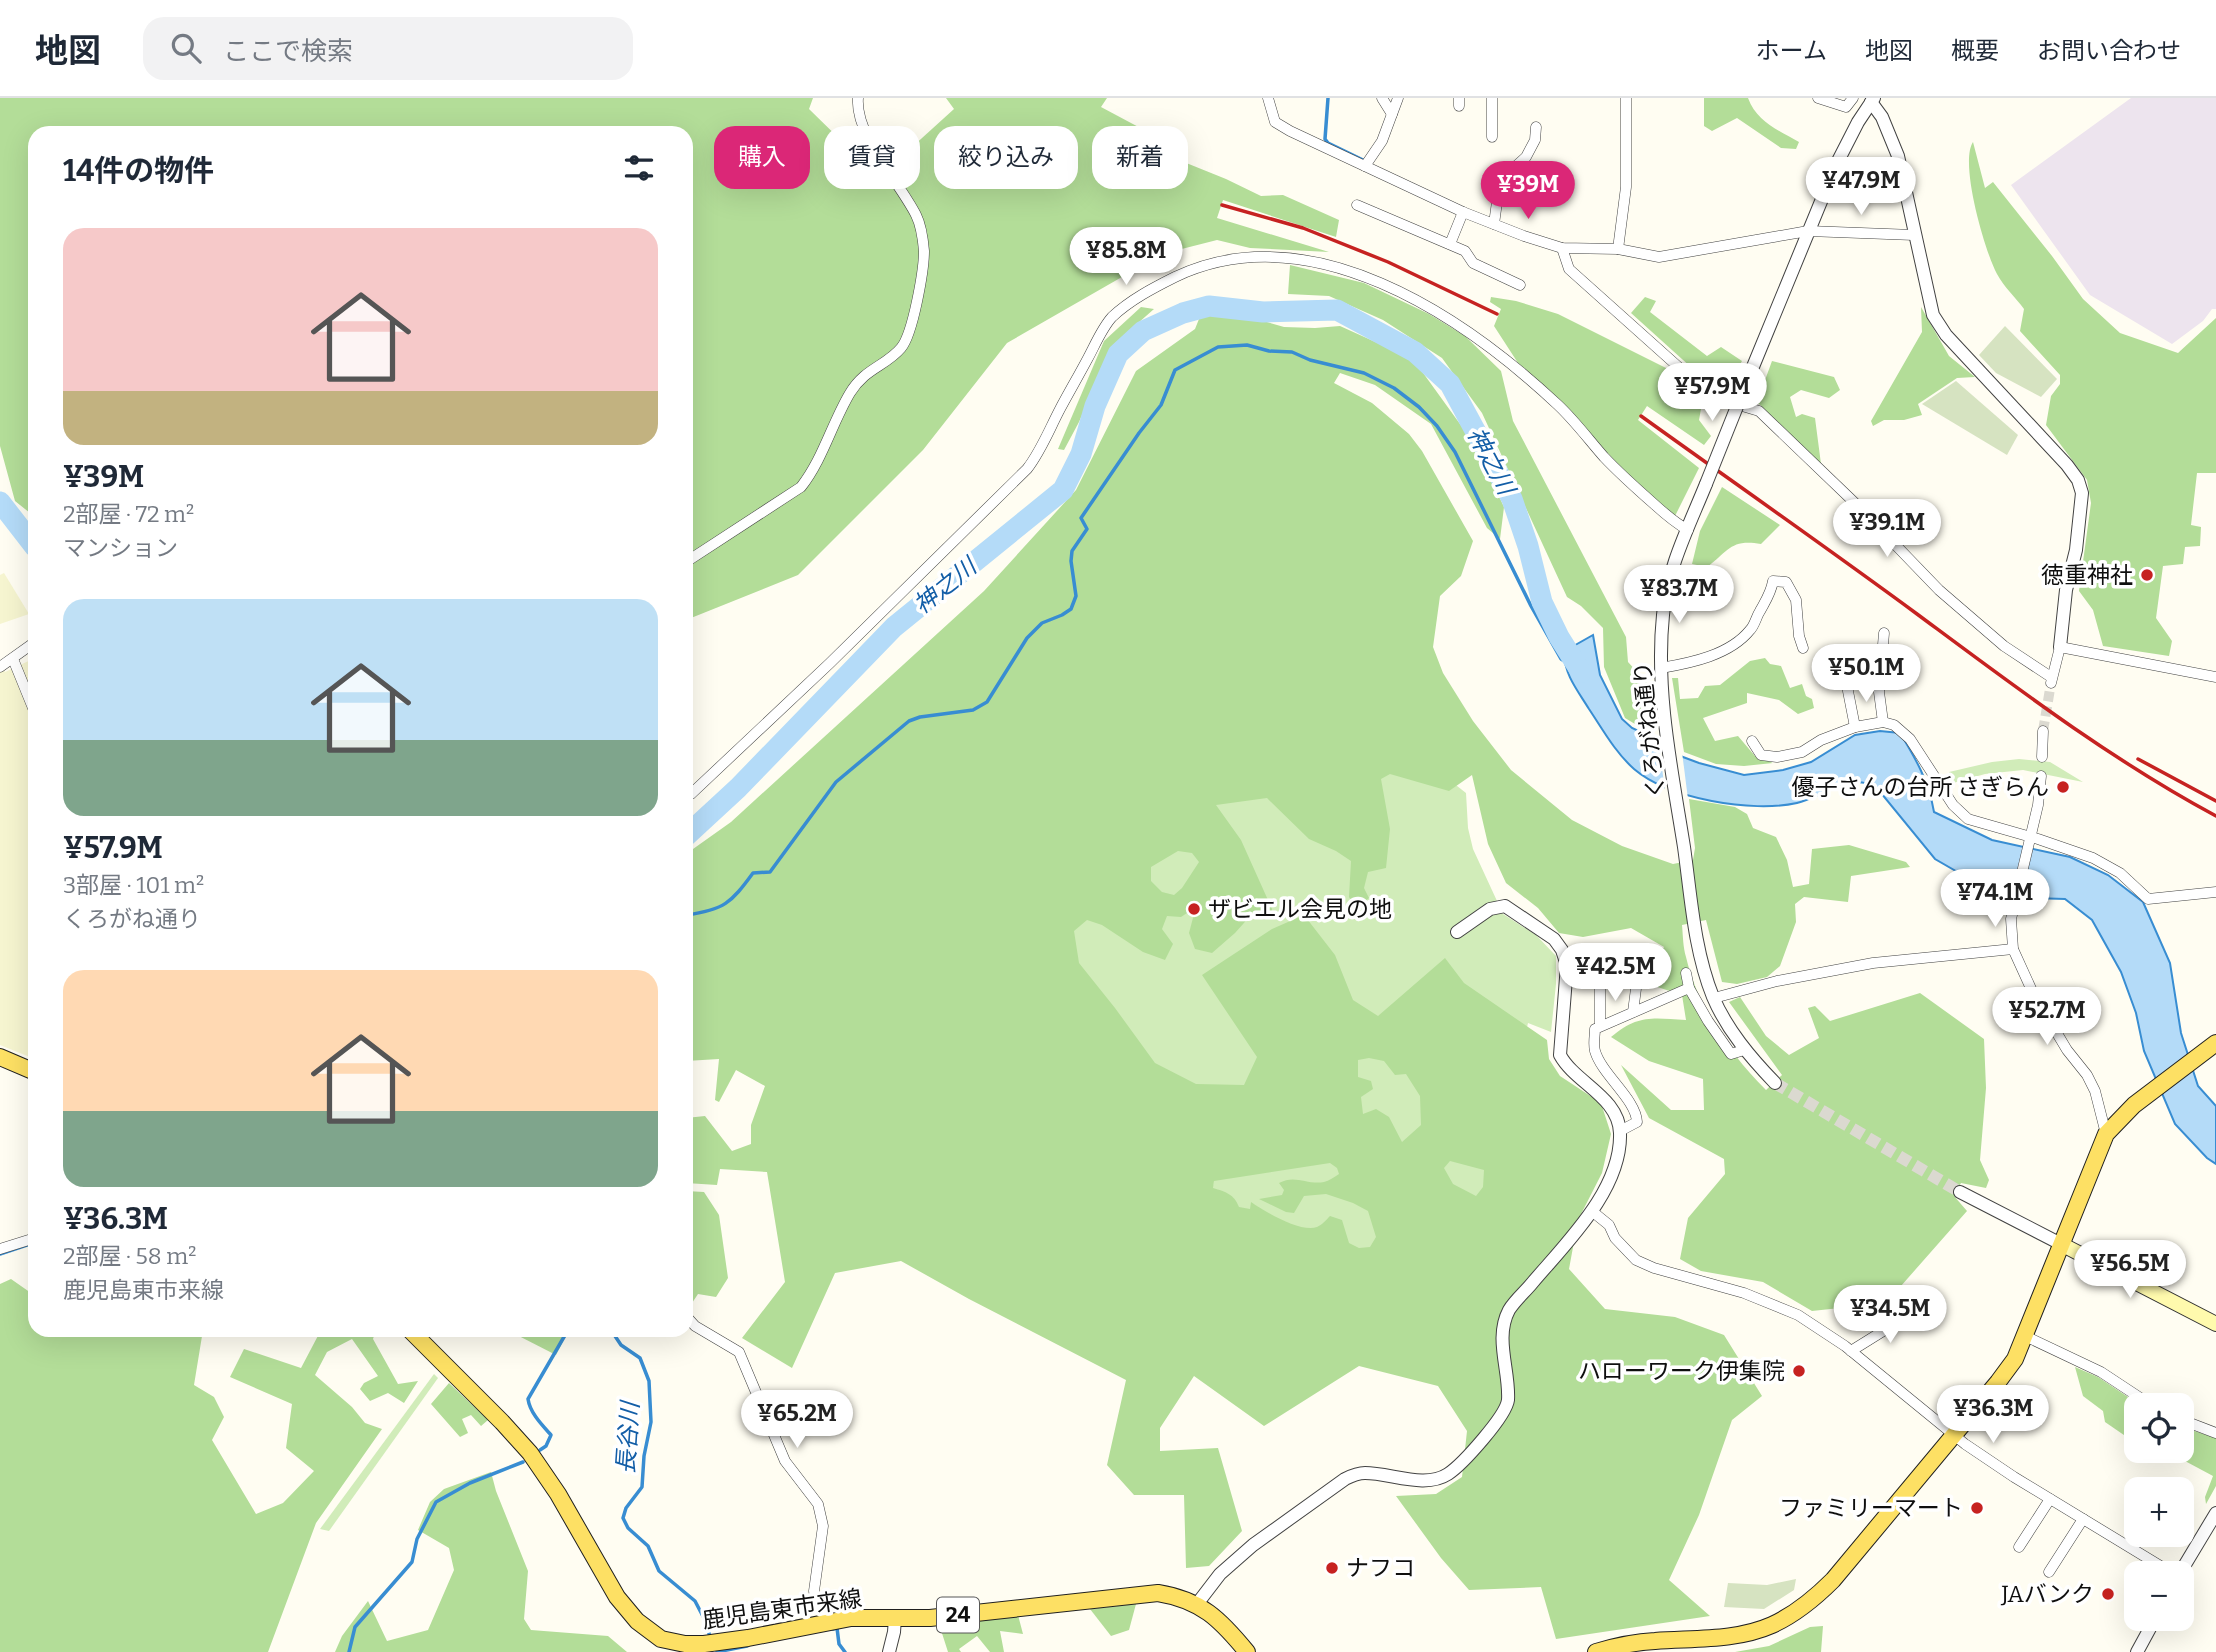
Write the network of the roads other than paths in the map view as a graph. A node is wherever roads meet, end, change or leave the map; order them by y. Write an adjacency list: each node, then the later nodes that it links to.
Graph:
1 (858, 98): 24 (street)
2 (1268, 98): 13 (street)
3 (1382, 98): 10 (street)
4 (1398, 98): 10 (street)
5 (1492, 98): 12 (street)
6 (1626, 98): 21 (street)
7 (1818, 98): 8 (street)
8 (1853, 98)
9 (1871, 99): 17 (street, くろがね通り); 18 (street)
10 (1392, 114): 13 (street)
11 (1536, 127): 16 (street)
12 (1492, 137)
13 (1365, 166): 15 (street)
14 (1357, 205): 19 (street)
15 (1463, 212): 16 (street); 19 (street)
16 (1494, 224): 20 (street)
17 (1808, 232): 18 (street); 21 (street); 23 (street, くろがね通り, bridge)
18 (1914, 235): 27 (street)
19 (1450, 244): 22 (street)
20 (1562, 248): 21 (street); 27 (street)
21 (1618, 249)
22 (1520, 285)
23 (1688, 530): 31 (street, くろがね通り); 41 (street)
24 (693, 557)
25 (1884, 633): 35 (street)
26 (28, 647): 29 (street)
27 (2060, 647): 32 (street)
28 (1803, 648): 31 (street)
29 (13, 659): 30 (street); 34 (street)
30 (0, 667)
31 (1661, 668): 50 (street, くろがね通り)
32 (2216, 677)
33 (1847, 687): 36 (street)
34 (28, 696)
35 (1883, 722): 36 (street); 42 (street)
36 (1855, 727): 38 (street)
37 (2043, 731): 39 (street)
38 (1752, 741)
39 (2042, 757)
40 (2041, 775): 42 (street)
41 (693, 792)
42 (2029, 840): 43 (street); 45 (street)
43 (2216, 892)
44 (1457, 932): 58 (street)
45 (2013, 949): 50 (street); 59 (street)
46 (1640, 957): 51 (street)
47 (1686, 973): 49 (street)
48 (1600, 981): 52 (street)
49 (1689, 988): 51 (street); 54 (street)
50 (1714, 998): 54 (street, くろがね通り)
51 (1633, 1012): 52 (street)
52 (1600, 1026): 58 (street)
53 (2213, 1045): 59 (main road)
54 (1744, 1050): 57 (street, くろがね通り)
55 (0, 1057): 56 (main road)
56 (28, 1069)
57 (1775, 1083)
58 (1620, 1131): 61 (street)
59 (2106, 1134): 63 (main road)
60 (1960, 1192): 63 (street)
61 (1593, 1212): 70 (street); 82 (street)
62 (28, 1239): 64 (street)
63 (2061, 1244): 67 (main road); 68 (main road)
64 (0, 1249)
65 (1912, 1313): 70 (street)
66 (693, 1324): 84 (street)
67 (2216, 1324)
68 (2025, 1336): 71 (street); 74 (main road)
69 (417, 1337): 84 (main road, 鹿児島東市来線 / 24)
70 (1851, 1351): 74 (street)
71 (2132, 1393)
72 (2194, 1425): 73 (street)
73 (2216, 1433)
74 (1954, 1435): 75 (street); 88 (main road)
75 (2050, 1499): 77 (street); 78 (street)
76 (2216, 1513): 80 (street)
77 (2083, 1519): 79 (street); 81 (street)
78 (2020, 1548)
79 (2152, 1561)
80 (2187, 1561)
81 (2049, 1572)
82 (1197, 1604): 83 (main road, 鹿児島東市来線 / 24); 87 (main road, 鹿児島東市来線 / 24)
83 (895, 1618): 84 (main road, 鹿児島東市来線 / 24); 86 (street)
84 (828, 1621)
85 (2148, 1631): 89 (street)
86 (889, 1652)
87 (1247, 1652)
88 (1596, 1652)
89 (2137, 1652)

